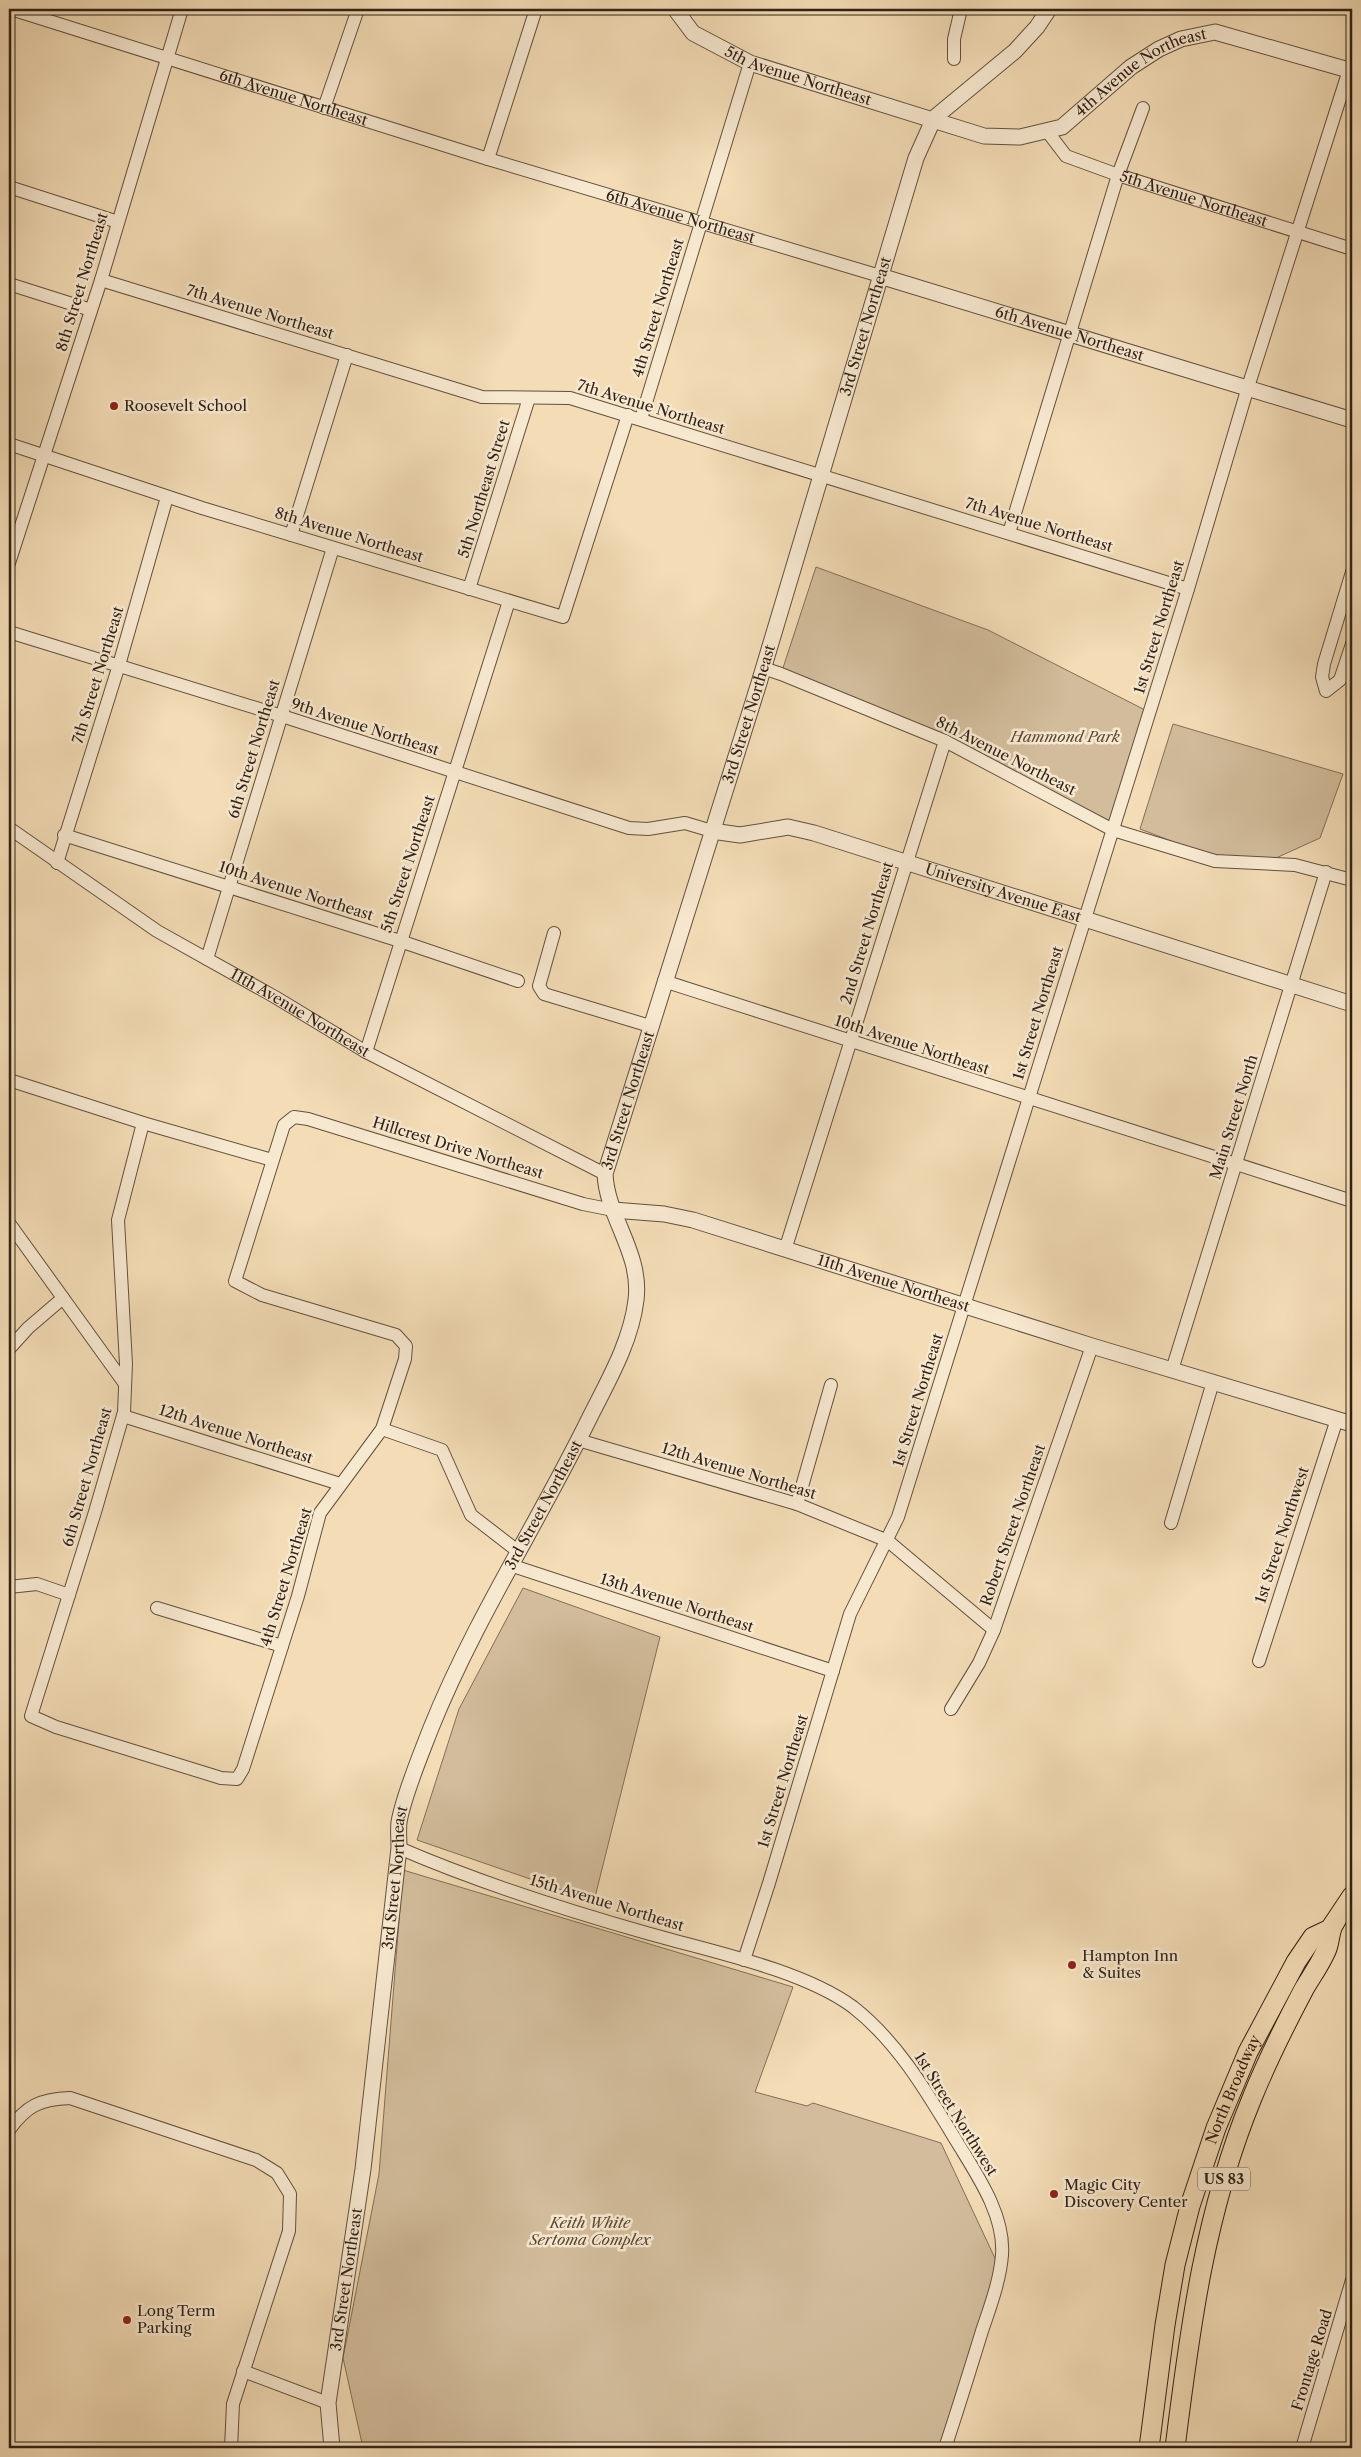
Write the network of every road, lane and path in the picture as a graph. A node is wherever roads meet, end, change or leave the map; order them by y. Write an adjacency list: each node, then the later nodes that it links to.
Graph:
1 (11, 9): 8 (street, 6th Avenue Northeast)
2 (182, 9): 8 (street, 8th Street Northeast)
3 (358, 9): 12 (street)
4 (536, 9): 16 (street)
5 (675, 9): 10 (street, 5th Avenue Northeast)
6 (961, 9): 9 (street)
7 (1049, 9): 14 (street, 3rd Street Northeast)
8 (167, 56): 12 (street, 6th Avenue Northeast); 20 (street, 8th Street Northeast)
9 (954, 60)
10 (750, 63): 14 (street, 5th Avenue Northeast); 19 (street, 4th Street Northeast)
11 (1351, 71): 15 (street, 4th Avenue Northeast); 21 (street, 1st Street Northeast)
12 (324, 108): 16 (street, 6th Avenue Northeast)
13 (1143, 108): 17 (street)
14 (934, 118): 15 (street, 4th Avenue Northeast); 23 (street, 3rd Street Northeast)
15 (1047, 131): 17 (street, 5th Avenue Northeast)
16 (488, 158): 19 (street, 6th Avenue Northeast)
17 (1118, 175): 21 (street, 5th Avenue Northeast); 27 (street)
18 (9, 187): 20 (street)
19 (701, 221): 23 (street, 6th Avenue Northeast); 32 (street, 4th Street Northeast)
20 (118, 222): 24 (street, 8th Street Northeast)
21 (1298, 232): 22 (street, 5th Avenue Northeast); 29 (street, 1st Street Northeast)
22 (1352, 249)
23 (880, 276): 27 (street, 6th Avenue Northeast); 36 (street, 3rd Street Northeast)
24 (101, 280): 26 (street, 8th Street Northeast); 28 (street, 7th Avenue Northeast)
25 (9, 284): 26 (street)
26 (91, 310): 35 (street, 8th Street Northeast)
27 (1071, 334): 29 (street, 6th Avenue Northeast); 38 (street)
28 (347, 355): 30 (street, 7th Avenue Northeast); 39 (street)
29 (1248, 388): 33 (street, 6th Avenue Northeast); 44 (street, 1st Street Northeast)
30 (529, 398): 31 (street, 7th Avenue Northeast); 43 (street, 5th Northeast Street)
31 (628, 415): 32 (street, 7th Avenue Northeast); 45 (street, 8th Avenue Northeast)
32 (641, 419): 36 (street, 7th Avenue Northeast)
33 (1352, 420)
34 (9, 444): 35 (street, 8th Avenue Northeast)
35 (44, 454): 37 (street, 8th Avenue Northeast); 41 (street, 8th Street Northeast)
36 (820, 474): 38 (street, 7th Avenue Northeast); 49 (street, 3rd Street Northeast)
37 (167, 497): 39 (street, 8th Avenue Northeast); 48 (street, 7th Street Northeast)
38 (1009, 533): 44 (street, 7th Avenue Northeast)
39 (291, 534): 40 (street, 8th Avenue Northeast)
40 (333, 548): 43 (street, 8th Avenue Northeast); 50 (street, 6th Street Northeast)
41 (9, 563)
42 (1352, 572): 47 (street)
43 (469, 589): 45 (street, 8th Avenue Northeast)
44 (1188, 589): 55 (street, 1st Street Northeast)
45 (509, 601): 52 (street, 5th Street Northeast)
46 (9, 632): 48 (street, 9th Avenue Northeast)
47 (1352, 644)
48 (119, 666): 50 (street, 9th Avenue Northeast); 56 (street, 7th Street Northeast)
49 (763, 668): 51 (street, 8th Avenue Northeast); 54 (street, 3rd Street Northeast)
50 (282, 716): 52 (street, 9th Avenue Northeast); 61 (street, 6th Street Northeast)
51 (945, 741): 55 (street, 8th Avenue Northeast); 57 (street, 2nd Street Northeast)
52 (454, 773): 54 (street, 9th Avenue Northeast); 64 (street, 5th Street Northeast)
53 (9, 828): 58 (street, 11th Avenue Northeast)
54 (712, 830): 57 (street, University Avenue East); 67 (street, 3rd Street Northeast)
55 (1113, 830): 59 (street, 8th Avenue Northeast); 62 (street, 1st Street Northeast)
56 (64, 835): 58 (street, 7th Street Northeast); 61 (street, 10th Avenue Northeast)
57 (906, 862): 62 (street, University Avenue East); 71 (street, 2nd Street Northeast)
58 (56, 863): 65 (street, 11th Avenue Northeast)
59 (1326, 872): 60 (street, 8th Avenue Northeast); 68 (street, Main Street North)
60 (1352, 880)
61 (229, 887): 64 (street, 10th Avenue Northeast); 65 (street, 6th Street Northeast)
62 (1084, 920): 68 (street, University Avenue East); 74 (street, 1st Street Northeast)
63 (554, 934): 70 (street)
64 (400, 941): 66 (street, 10th Avenue Northeast); 72 (street, 5th Street Northeast)
65 (207, 959): 72 (street, 11th Avenue Northeast)
66 (518, 981)
67 (664, 981): 70 (street, 3rd Street Northeast); 71 (street, 10th Avenue Northeast)
68 (1292, 985): 69 (street, University Avenue East); 77 (street, Main Street North)
69 (1352, 1004)
70 (650, 1026): 78 (street, 3rd Street Northeast)
71 (850, 1042): 74 (street, 10th Avenue Northeast); 82 (street, 2nd Street Northeast)
72 (366, 1052): 78 (street, 11th Avenue Northeast)
73 (9, 1080): 75 (street)
74 (1028, 1100): 77 (street, 10th Avenue Northeast); 84 (street, 1st Street Northeast)
75 (143, 1123): 76 (street); 89 (street, 6th Street Northeast)
76 (272, 1160): 80 (street, Hillcrest Drive Northeast); 94 (street, 4th Street Northeast)
77 (1237, 1164): 79 (street, 10th Avenue Northeast); 87 (street, Main Street North)
78 (605, 1174): 80 (street, 3rd Street Northeast)
79 (1352, 1201)
80 (613, 1210): 82 (street, 11th Avenue Northeast); 95 (street, 3rd Street Northeast)
81 (9, 1223): 83 (street)
82 (785, 1250): 84 (street, 11th Avenue Northeast)
83 (64, 1298): 86 (street); 89 (street)
84 (964, 1306): 85 (street, 11th Avenue Northeast); 99 (street, 1st Street Northeast)
85 (1092, 1346): 87 (street, 11th Avenue Northeast); 105 (street, Robert Street Northeast)
86 (9, 1349)
87 (1172, 1370): 88 (street, 11th Avenue Northeast)
88 (1213, 1382): 92 (street, 11th Avenue Northeast); 98 (street)
89 (125, 1384): 91 (street, 6th Street Northeast)
90 (831, 1385): 97 (street)
91 (123, 1416): 96 (street, 12th Avenue Northeast); 103 (street, 6th Street Northeast)
92 (1337, 1420): 93 (street, 11th Avenue Northeast); 107 (street, 1st Street Northwest)
93 (1352, 1424)
94 (382, 1428): 96 (street, 4th Street Northeast); 100 (street)
95 (578, 1440): 97 (street, 12th Avenue Northeast); 100 (street, 3rd Street Northeast)
96 (340, 1484): 106 (street, 4th Street Northeast)
97 (797, 1504): 99 (street, 12th Avenue Northeast)
98 (1171, 1523)
99 (888, 1541): 105 (street, 12th Avenue Northeast); 108 (street, 1st Street Northeast)
100 (519, 1552): 101 (street, 3rd Street Northeast)
101 (510, 1565): 108 (street, 13th Avenue Northeast); 111 (street, 3rd Street Northeast)
102 (9, 1587): 103 (street)
103 (69, 1595): 110 (street, 6th Street Northeast)
104 (156, 1608): 106 (street)
105 (994, 1630): 109 (street, Robert Street Northeast)
106 (282, 1646): 110 (street, 4th Street Northeast)
107 (1259, 1661)
108 (833, 1671): 114 (street, 1st Street Northeast)
109 (951, 1709)
110 (243, 1769)
111 (399, 1848): 114 (street, 15th Avenue Northeast); 119 (street, 3rd Street Northeast)
112 (1352, 1896): 113 (main road, North Broadway / US 83)
113 (1330, 1929): 123 (main road, North Broadway / US 83); 124 (main road, North Broadway / US 83)
114 (744, 1960): 115 (street, 15th Avenue Northeast)
115 (808, 1982): 122 (street, 1st Street Northwest)
116 (9, 2130): 118 (street)
117 (1352, 2280): 125 (street, Frontage Road)
118 (243, 2371): 119 (street); 120 (street)
119 (328, 2403): 121 (street, 3rd Street Northeast)
120 (231, 2448)
121 (332, 2448)
122 (945, 2448)
123 (1149, 2448)
124 (1176, 2448)
125 (1302, 2448)

